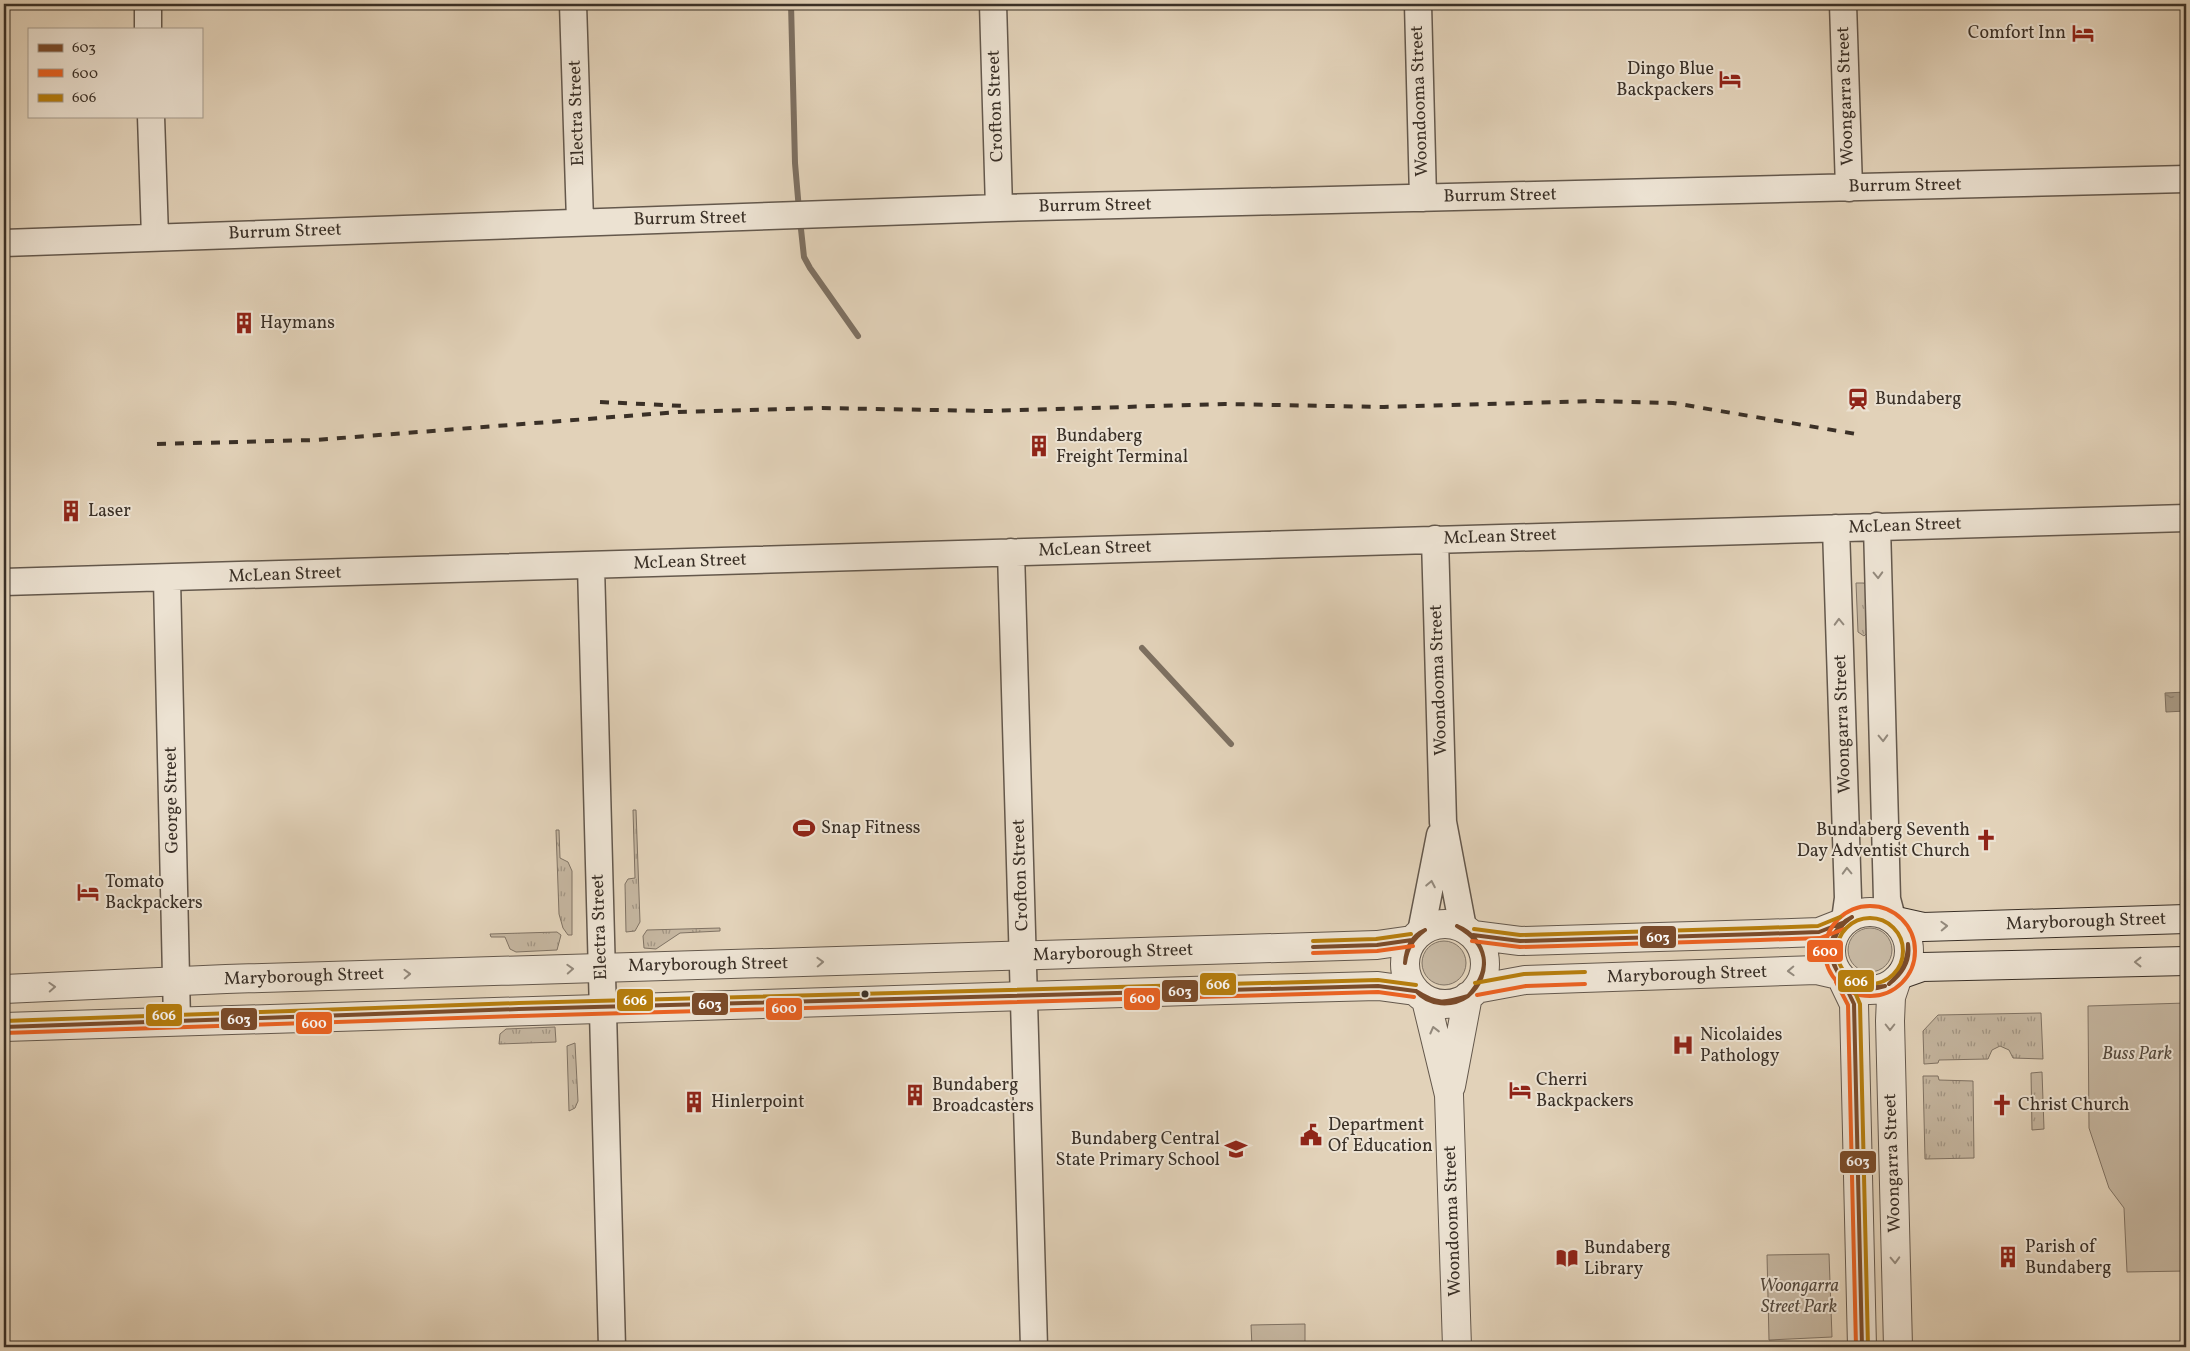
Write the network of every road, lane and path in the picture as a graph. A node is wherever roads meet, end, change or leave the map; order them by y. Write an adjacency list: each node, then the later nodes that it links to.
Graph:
1 (148, 4): 6 (street)
2 (573, 4): 12 (street, Electra Street)
3 (993, 4): 11 (street, Crofton Street)
4 (1418, 4): 10 (street, Woondooma Street)
5 (1843, 4): 9 (street, Woongarra Street)
6 (148, 28)
7 (151, 118): 13 (street)
8 (2186, 179): 9 (street, Burrum Street)
9 (1849, 188): 10 (street, Burrum Street)
10 (1423, 198): 11 (street, Burrum Street)
11 (999, 208): 12 (street, Burrum Street)
12 (580, 221): 13 (street, Burrum Street)
13 (155, 237): 14 (street, Burrum Street)
14 (4, 243)
15 (2186, 518): 16 (street, McLean Street)
16 (1876, 526): 17 (street, McLean Street); 25 (street, one-way to 25)
17 (1836, 528): 18 (street, McLean Street); 27 (street, Woongarra Street, one-way to 17)
18 (1435, 539): 19 (street, McLean Street); 23 (street, Woondooma Street)
19 (1011, 552): 20 (street, McLean Street); 30 (street, Crofton Street)
20 (591, 566): 21 (street, McLean Street); 33 (street, Electra Street)
21 (167, 579): 22 (street, McLean Street); 36 (street, George Street)
22 (4, 582)
23 (1443, 822): 28 (street, Woondooma Street); 29 (street, Woondooma Street, one-way to 23)
24 (2186, 919): 26 (street, Maryborough Street)
25 (1894, 920): 26 (street, Maryborough Street, one-way to 26); 27 (street); 35 (street)
26 (2108, 921): 32 (street)
27 (1844, 922): 28 (street); 34 (street)
28 (1468, 931): 29 (street); 38 (street)
29 (1416, 936): 30 (street, Maryborough Street); 39 (street)
30 (1023, 956): 33 (street, Maryborough Street, one-way to 30); 40 (street, Crofton Street)
31 (2186, 961): 32 (street, one-way to 32)
32 (2109, 962): 35 (street)
33 (602, 967): 36 (street, Maryborough Street, one-way to 33); 41 (street, Electra Street)
34 (1841, 977): 35 (street); 38 (street, Maryborough Street, one-way to 38); 45 (street, Woongarra Street)
35 (1899, 977): 44 (street, Woongarra Street, one-way to 44)
36 (176, 981): 37 (street, Maryborough Street, one-way to 36); 42 (street, George Street)
37 (4, 989)
38 (1472, 993): 39 (street); 46 (street, Woondooma Street)
39 (1421, 995): 40 (street); 46 (street, Woondooma Street, one-way to 39)
40 (1025, 996): 41 (street); 48 (street, Crofton Street)
41 (603, 1008): 42 (street); 47 (street, Electra Street)
42 (177, 1021): 43 (street)
43 (4, 1027)
44 (1890, 1068): 45 (street); 51 (street, Woongarra Street, one-way to 51)
45 (1856, 1069): 50 (street, Woongarra Street)
46 (1449, 1095): 49 (street, Woondooma Street)
47 (612, 1347)
48 (1034, 1347)
49 (1457, 1347)
50 (1862, 1347)
51 (1898, 1347)

